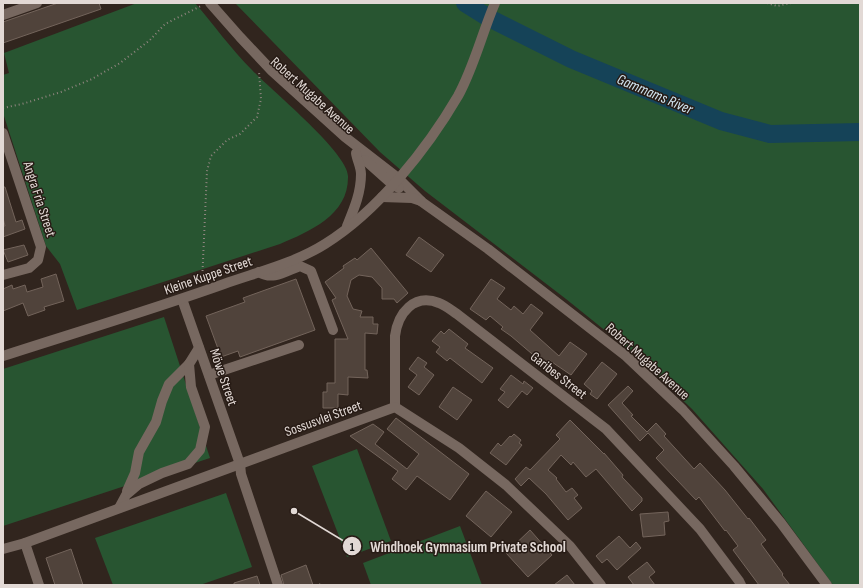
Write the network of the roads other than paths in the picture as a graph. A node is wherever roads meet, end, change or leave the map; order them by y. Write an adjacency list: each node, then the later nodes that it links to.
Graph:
1 (37, 3): 4 (street)
2 (494, 3): 8 (street, Kleine Kuppe Street)
3 (205, 4): 7 (street, Robert Mugabe Avenue); 8 (street, Robert Mugabe Avenue)
4 (17, 6): 5 (street)
5 (3, 15)
6 (3, 133): 13 (street, Angra Fria Street)
7 (356, 153): 8 (street, Robert Mugabe Avenue); 11 (street)
8 (396, 182): 9 (street, Kleine Kuppe Street); 10 (street, Robert Mugabe Avenue)
9 (382, 197): 10 (street); 11 (street, Kleine Kuppe Street)
10 (419, 199): 31 (street, Robert Mugabe Avenue)
11 (347, 228): 12 (street, Kleine Kuppe Street)
12 (259, 272): 14 (street, Kleine Kuppe Street); 15 (street)
13 (3, 275)
14 (182, 299): 17 (street, Möwe Street); 18 (street, Kleine Kuppe Street)
15 (333, 330)
16 (299, 345): 20 (street)
17 (199, 348): 19 (street); 20 (street, Möwe Street)
18 (3, 356)
19 (189, 364): 23 (street); 23 (street)
20 (209, 375): 22 (street, Möwe Street)
21 (395, 407): 22 (street, Sossusvlei Street); 29 (street); 30 (street, Garibes Street)
22 (240, 464): 24 (street, Sossusvlei Street); 28 (street, Möwe Street)
23 (126, 495): 24 (street)
24 (119, 508): 25 (street, Sossusvlei Street)
25 (24, 543): 26 (street, Sossusvlei Street); 27 (street)
26 (3, 549)
27 (39, 585)
28 (278, 585)
29 (601, 585)
30 (741, 585)
31 (827, 585)

